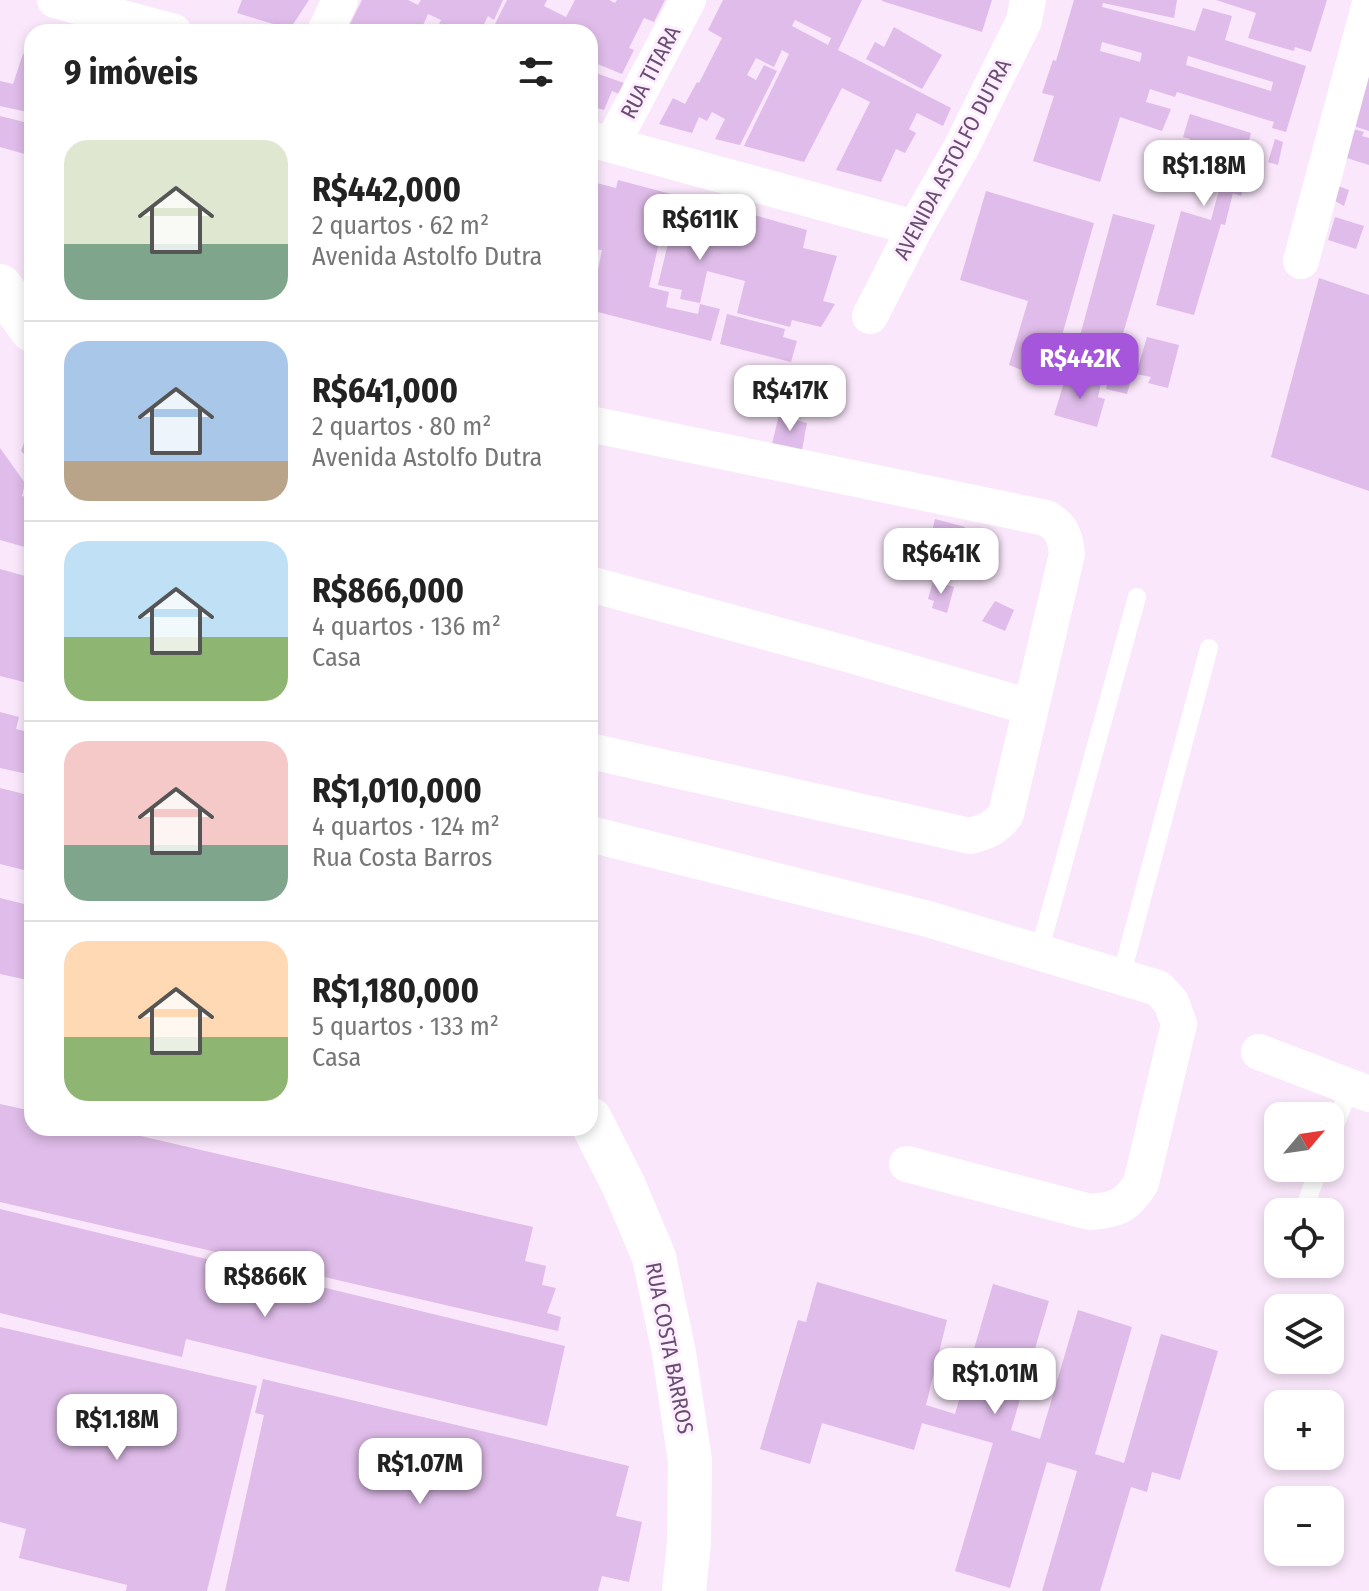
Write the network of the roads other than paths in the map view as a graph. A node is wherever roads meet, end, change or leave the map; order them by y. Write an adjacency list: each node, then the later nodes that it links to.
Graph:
1 (55, 0): 6 (street)
2 (340, 0): 7 (street)
3 (688, 0): 8 (street, RUA TITARA)
4 (1028, 0): 9 (street, AVENIDA ASTOLFO DUTRA)
5 (1369, 7): 10 (street)
6 (144, 24)
7 (329, 24)
8 (601, 142): 9 (street)
9 (915, 228): 12 (street, AVENIDA ASTOLFO DUTRA)
10 (1301, 261)
11 (0, 286): 13 (main road)
12 (870, 316)
13 (24, 319)
14 (598, 426): 18 (street)
15 (598, 586): 18 (street)
16 (1137, 597): 21 (lane)
17 (1209, 648): 22 (lane)
18 (1030, 707): 19 (street)
19 (598, 753)
20 (598, 836): 21 (street)
21 (1039, 952): 22 (street)
22 (1121, 977): 27 (street)
23 (1259, 1052): 24 (street)
24 (1359, 1090): 25 (lane)
25 (1344, 1115)
26 (598, 1135): 28 (main road, RUA COSTA BARROS)
27 (907, 1164)
28 (684, 1591)

